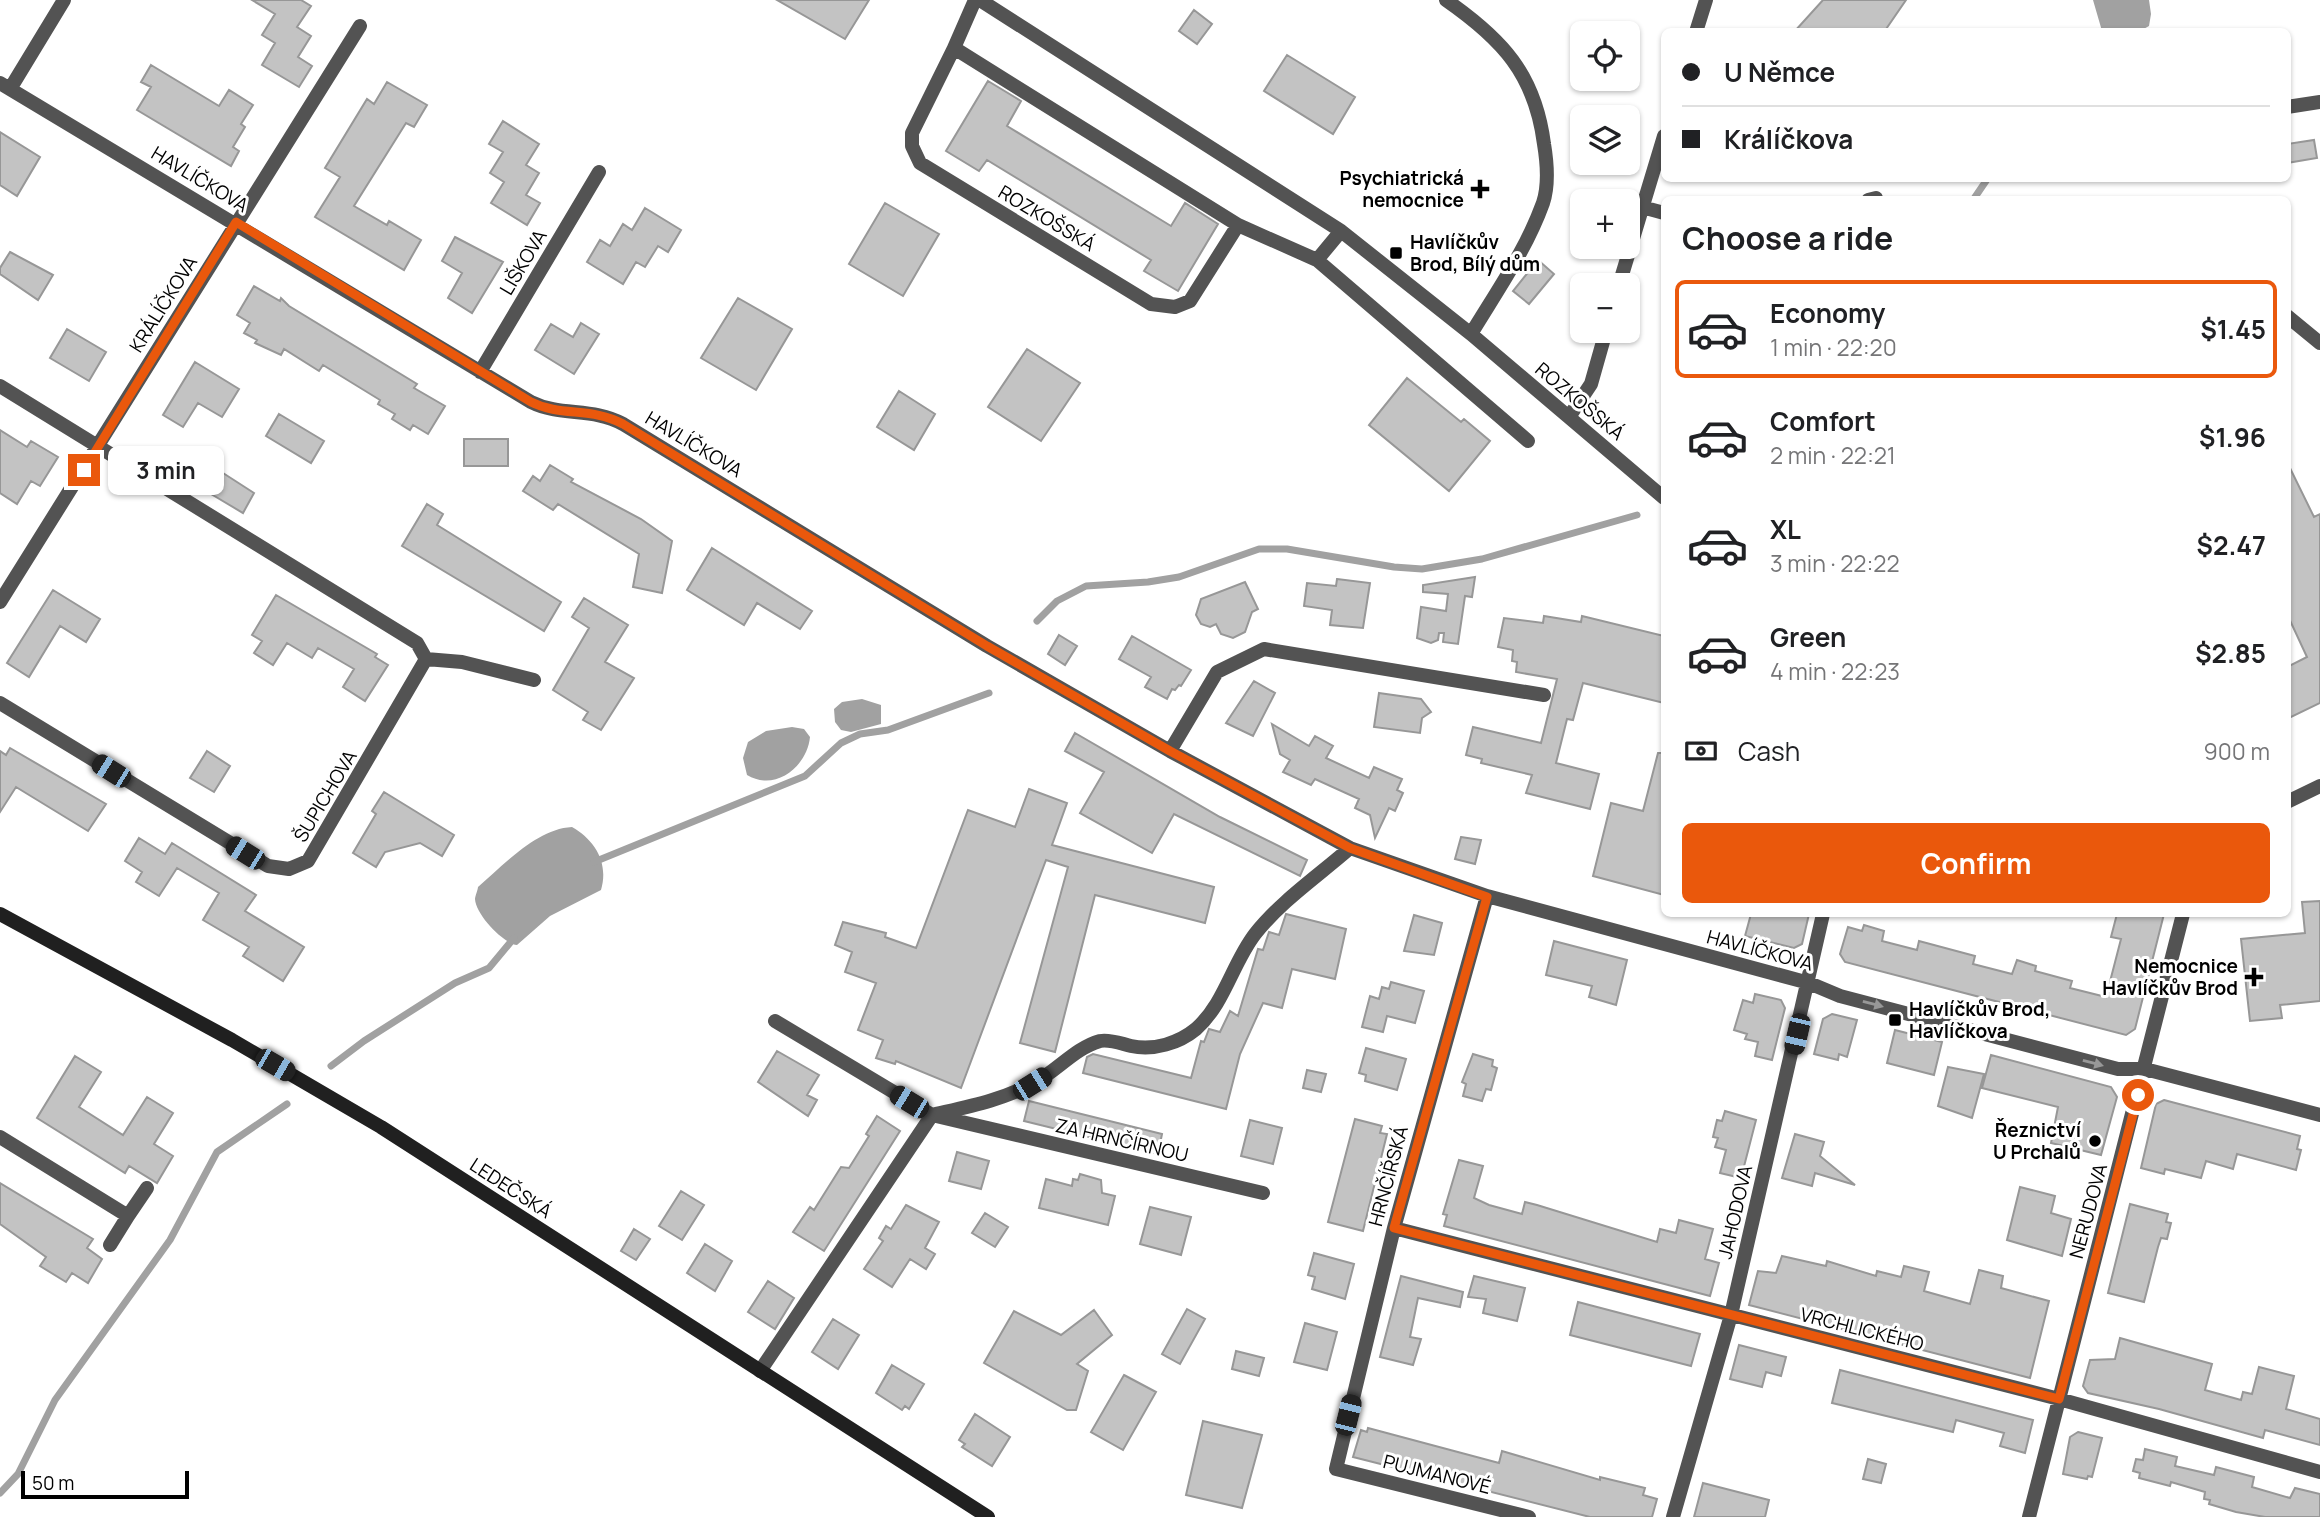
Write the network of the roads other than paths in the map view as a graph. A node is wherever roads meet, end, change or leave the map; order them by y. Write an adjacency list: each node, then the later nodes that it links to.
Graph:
1 (64, 0): 9 (street)
2 (975, 0): 8 (street, ROZKOŠSKÁ)
3 (980, 0): 18 (street, ROZKOŠSKÁ)
4 (1446, 0): 22 (street)
5 (1706, 0): 7 (street)
6 (360, 26): 16 (street, KRÁLÍČKOVA)
7 (1697, 28)
8 (954, 48): 17 (street); 17 (street, ROZKOŠSKÁ)
9 (5, 86): 16 (street, HAVLÍČKOVA)
10 (2320, 102): 11 (street)
11 (2291, 106)
12 (1661, 146): 14 (street)
13 (599, 172): 25 (street, LIŠKOVA)
14 (1642, 207): 15 (street); 20 (street)
15 (1661, 213)
16 (236, 222): 25 (street, HAVLÍČKOVA); 29 (street, KRÁLÍČKOVA)
17 (1238, 225): 19 (street)
18 (1341, 231): 19 (street); 22 (street, ROZKOŠSKÁ)
19 (1317, 260): 28 (street)
20 (1623, 273)
21 (2291, 319): 24 (street)
22 (1471, 334): 27 (street, ROZKOŠSKÁ)
23 (1603, 343): 27 (street)
24 (2320, 343)
25 (480, 372): 36 (street, HAVLÍČKOVA)
26 (0, 386): 29 (street)
27 (1569, 417): 30 (street, ROZKOŠSKÁ)
28 (1528, 441)
29 (98, 448): 31 (street, KRÁLÍČKOVA); 32 (street)
30 (1661, 495)
31 (0, 603)
32 (426, 659): 33 (street); 35 (street, ŠUPICHOVA)
33 (534, 680)
34 (1544, 695): 36 (street)
35 (0, 703)
36 (1170, 751): 39 (street, HAVLÍČKOVA)
37 (2320, 786): 38 (street)
38 (2291, 800)
39 (1350, 848): 40 (street, HAVLÍČKOVA); 47 (street)
40 (1487, 897): 44 (street, HAVLÍČKOVA); 53 (street, HRNČÍŘSKÁ)
41 (0, 914): 56 (main road, LEDEČSKÁ)
42 (1822, 917): 44 (street, JAHODOVA)
43 (2182, 917): 46 (street, NERUDOVA)
44 (1809, 982): 46 (street, HAVLÍČKOVA, one-way to 46); 55 (street, JAHODOVA)
45 (775, 1021): 47 (street, ZA HRNČÍRNOU)
46 (2145, 1069): 48 (street, HAVLÍČKOVA); 57 (street, NERUDOVA)
47 (932, 1115): 51 (street, ZA HRNČÍRNOU); 56 (street)
48 (2320, 1115)
49 (0, 1138): 52 (street)
50 (148, 1188): 52 (street)
51 (1263, 1193)
52 (128, 1216): 54 (street)
53 (1394, 1228): 55 (street, VRCHLICKÉHO); 58 (street, HRNČÍŘSKÁ)
54 (110, 1245)
55 (1731, 1315): 57 (street, VRCHLICKÉHO); 62 (street, JAHODOVA)
56 (760, 1371): 60 (main road, LEDEČSKÁ)
57 (2059, 1399): 59 (street, VRCHLICKÉHO); 63 (street, NERUDOVA)
58 (1336, 1469): 61 (street, PUJMANOVÉ)
59 (2320, 1472)
60 (988, 1517)
61 (1529, 1517)
62 (1673, 1517)
63 (2029, 1517)

